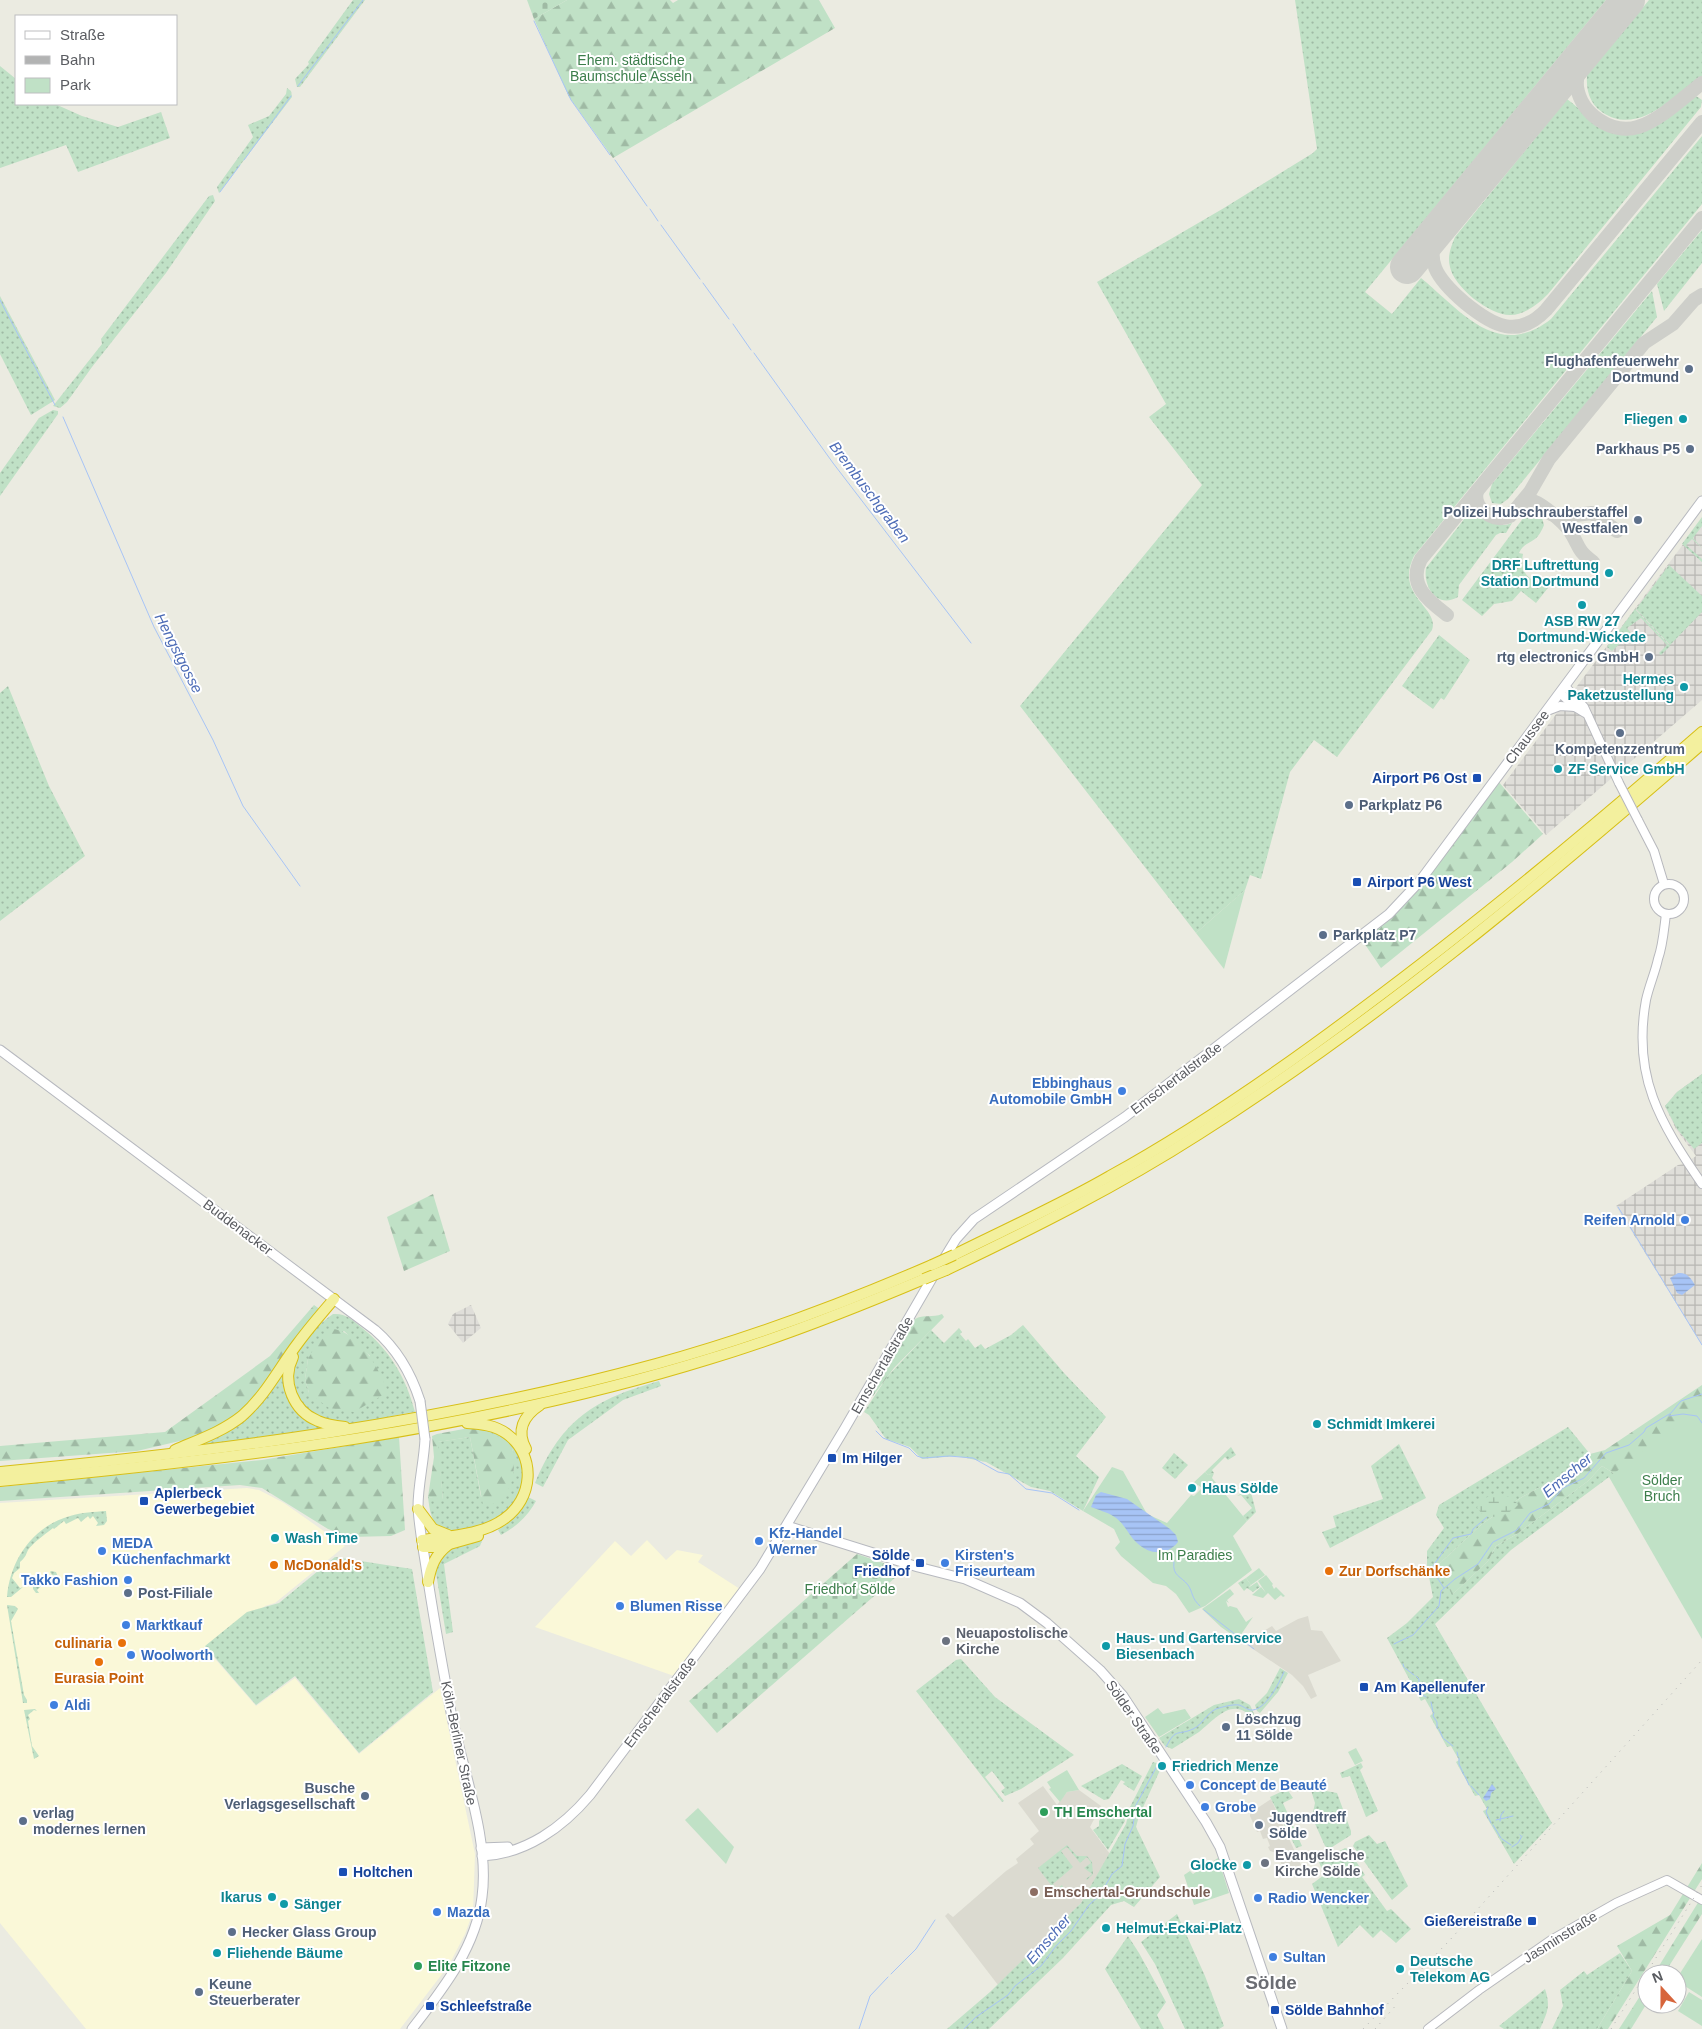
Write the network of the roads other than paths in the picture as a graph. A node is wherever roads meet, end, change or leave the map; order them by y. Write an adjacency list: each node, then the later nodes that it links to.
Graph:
1 (1702, 500): 2 (main road, Chaussee)
2 (1563, 690): 3 (street); 4 (main road, Chaussee); 5 (street)
3 (1575, 706): 4 (street); 5 (street)
4 (1547, 711): 10 (main road, Chaussee)
5 (1585, 713): 8 (street, bridge)
6 (1702, 732): 16 (highway, bridge)
7 (1702, 744): 14 (highway, bridge)
8 (1664, 884): 9 (street); 9 (street)
9 (1666, 914): 12 (street)
10 (1358, 939): 22 (main road, Emschertalstraße)
11 (0, 1050): 13 (main road, Buddenacker)
12 (1702, 1184)
13 (336, 1300): 16 (highway); 17 (main road, Buddenacker, bridge); 18 (highway)
14 (546, 1402): 15 (highway); 23 (highway)
15 (448, 1423): 20 (highway); 23 (highway)
16 (356, 1428): 18 (highway)
17 (425, 1439): 21 (main road, Köln-Berliner Straße)
18 (160, 1456): 19 (highway)
19 (0, 1472)
20 (0, 1481)
21 (418, 1509): 23 (highway); 24 (main road, Köln-Berliner Straße)
22 (787, 1526): 26 (main road, Emschertalstraße); 29 (main road, Sölder Straße)
23 (448, 1540): 24 (highway); 25 (highway)
24 (423, 1543): 25 (main road, Köln-Berliner Straße)
25 (428, 1582): 26 (main road, Köln-Berliner Straße)
26 (482, 1852): 28 (main road, Köln-Berliner Straße)
27 (1702, 1900): 30 (street, Jasminstraße)
28 (412, 2029)
29 (1282, 2029)
30 (1428, 2029)

